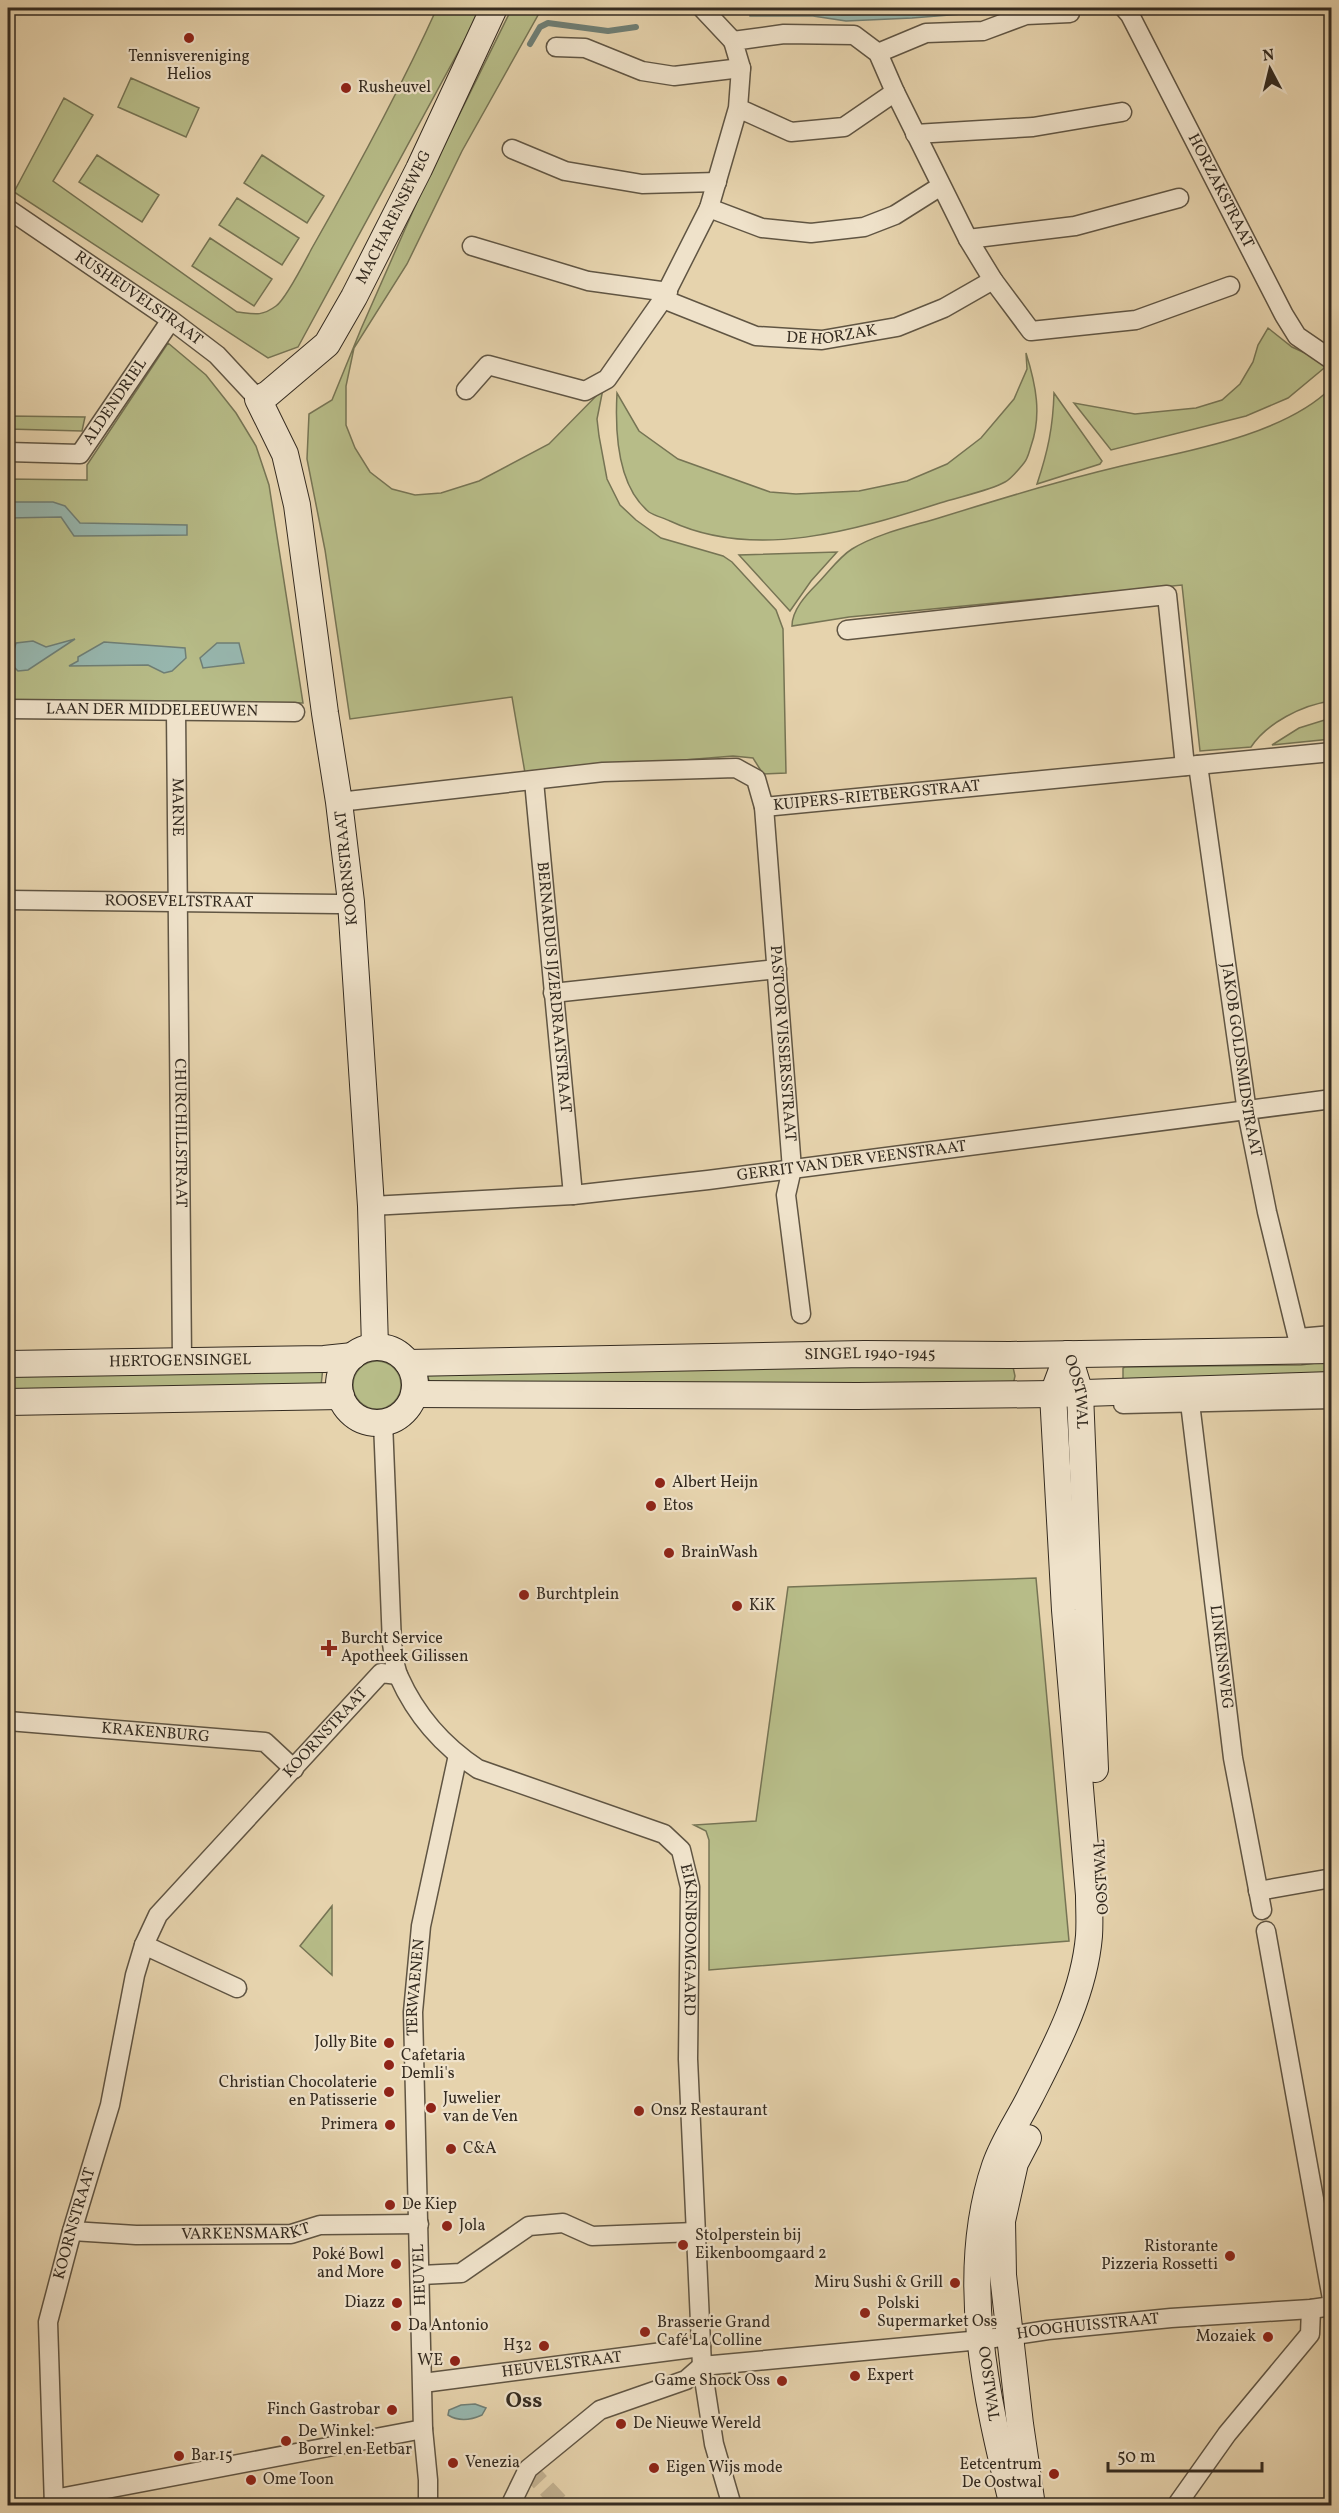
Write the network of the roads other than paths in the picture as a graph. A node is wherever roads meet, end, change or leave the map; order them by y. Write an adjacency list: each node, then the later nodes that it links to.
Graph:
1 (494, 8): 27 (street, MACHARENSEWEG)
2 (702, 8): 5 (street)
3 (1124, 8): 25 (street, HORZAKSTRAAT)
4 (1070, 13): 7 (street)
5 (733, 41): 7 (street); 8 (street)
6 (556, 46): 8 (street)
7 (878, 53): 9 (street)
8 (741, 68): 10 (street)
9 (895, 92): 10 (street); 12 (street)
10 (738, 108): 14 (street)
11 (1122, 112): 12 (street)
12 (915, 134): 15 (street)
13 (512, 149): 14 (street)
14 (717, 182): 17 (street)
15 (941, 186): 17 (street); 19 (street)
16 (1179, 198): 19 (street)
17 (709, 208): 23 (street)
18 (9, 213): 24 (street, RUSHEUVELSTRAAT)
19 (968, 238): 21 (street)
20 (472, 246): 23 (street, DE HORZAK)
21 (993, 280): 22 (street); 23 (street, DE HORZAK)
22 (1230, 286)
23 (665, 295): 26 (street)
24 (171, 320): 27 (street, RUSHEUVELSTRAAT); 28 (street, ALDENDRIEL)
25 (1332, 360)
26 (466, 390)
27 (258, 399): 36 (street, KOORNSTRAAT)
28 (8, 452)
29 (846, 630): 34 (street)
30 (8, 710): 31 (street, LAAN DER MIDDELEEUWEN)
31 (176, 711): 32 (street, LAAN DER MIDDELEEUWEN); 40 (street, MARNE)
32 (296, 712)
33 (1332, 752): 34 (street, KUIPERS-RIETBERGSTRAAT)
34 (1192, 766): 37 (street, KUIPERS-RIETBERGSTRAAT); 44 (street, JAKOB GOLDSMIDSTRAAT)
35 (534, 781): 36 (street, KUIPERS-RIETBERGSTRAAT); 37 (street, KUIPERS-RIETBERGSTRAAT); 42 (street, BERNARDUS IJZERDRAATSTRAAT)
36 (339, 802): 39 (street, KOORNSTRAAT)
37 (764, 807): 41 (street, PASTOOR VISSERSSTRAAT)
38 (8, 900): 40 (street, ROOSEVELTSTRAAT)
39 (351, 902): 40 (street, ROOSEVELTSTRAAT); 47 (street, KOORNSTRAAT)
40 (177, 903): 54 (street, CHURCHILLSTRAAT)
41 (777, 969): 42 (street); 45 (street, PASTOOR VISSERSSTRAAT)
42 (553, 993): 46 (street, BERNARDUS IJZERDRAATSTRAAT)
43 (1332, 1099): 44 (street, GERRIT VAN DER VEENSTRAAT)
44 (1247, 1112): 45 (street, GERRIT VAN DER VEENSTRAAT); 50 (street, JAKOB GOLDSMIDSTRAAT)
45 (792, 1169): 46 (street, GERRIT VAN DER VEENSTRAAT); 48 (street, PASTOOR VISSERSSTRAAT)
46 (573, 1195): 47 (street, GERRIT VAN DER VEENSTRAAT)
47 (371, 1206): 52 (street, KOORNSTRAAT)
48 (801, 1314)
49 (1332, 1335): 50 (street, SINGEL 1940-1945)
50 (1300, 1345): 51 (street, SINGEL 1940-1945); 53 (street, SINGEL 1940-1945)
51 (1332, 1350)
52 (364, 1351): 54 (street, HERTOGENSINGEL); 55 (street); 61 (street)
53 (1068, 1354): 55 (street, SINGEL 1940-1945); 58 (street, OOSTWAL); 60 (street, OOSTWAL)
54 (182, 1361): 56 (street, HERTOGENSINGEL)
55 (408, 1363): 59 (street)
56 (8, 1364)
57 (1332, 1385): 58 (street)
58 (1091, 1392): 60 (street); 64 (street); 76 (street, OOSTWAL)
59 (414, 1394): 60 (street); 65 (street)
60 (1053, 1394): 76 (street, OOSTWAL)
61 (341, 1396): 63 (street); 65 (street)
62 (1332, 1399): 64 (street)
63 (8, 1402)
64 (1190, 1403): 71 (street, LINKENSWEG)
65 (383, 1422): 66 (street)
66 (398, 1675): 68 (street, EIKENBOOMGAARD); 69 (street, KOORNSTRAAT)
67 (8, 1721): 69 (street, KRAKENBURG)
68 (458, 1755): 77 (street, TERWAENEN); 79 (street, EIKENBOOMGAARD)
69 (294, 1769): 74 (street, KOORNSTRAAT)
70 (1332, 1878): 71 (street)
71 (1258, 1891): 72 (street, LINKENSWEG)
72 (1262, 1910)
73 (1266, 1931): 81 (street)
74 (144, 1945): 75 (street); 78 (street, KOORNSTRAAT)
75 (237, 1988)
76 (1040, 2096): 84 (street, OOSTWAL); 85 (street, OOSTWAL)
77 (419, 2224): 78 (street, VARKENSMARKT); 80 (street, HEUVEL)
78 (72, 2230): 90 (street, KOORNSTRAAT)
79 (695, 2232): 80 (street); 86 (street, EIKENBOOMGAARD)
80 (421, 2275): 88 (street, HEUVEL)
81 (1332, 2299)
82 (1332, 2306): 83 (street, HOOGHUISSTRAAT)
83 (1311, 2309): 84 (street, HOOGHUISSTRAAT); 96 (street)
84 (1009, 2334): 85 (street, HOOGHUISSTRAAT); 95 (street, OOSTWAL)
85 (981, 2340): 87 (street, HOOGHUISSTRAAT); 94 (street, OOSTWAL)
86 (701, 2347): 87 (street, EIKENBOOMGAARD); 88 (street, HEUVELSTRAAT)
87 (702, 2366): 92 (street); 93 (street, EIKENBOOMGAARD)
88 (423, 2384): 89 (street, HEUVEL)
89 (423, 2429): 90 (street); 91 (street, HEUVEL)
90 (54, 2502)
91 (428, 2505)
92 (510, 2505)
93 (732, 2505)
94 (1013, 2505)
95 (1032, 2505)
96 (1176, 2505)

